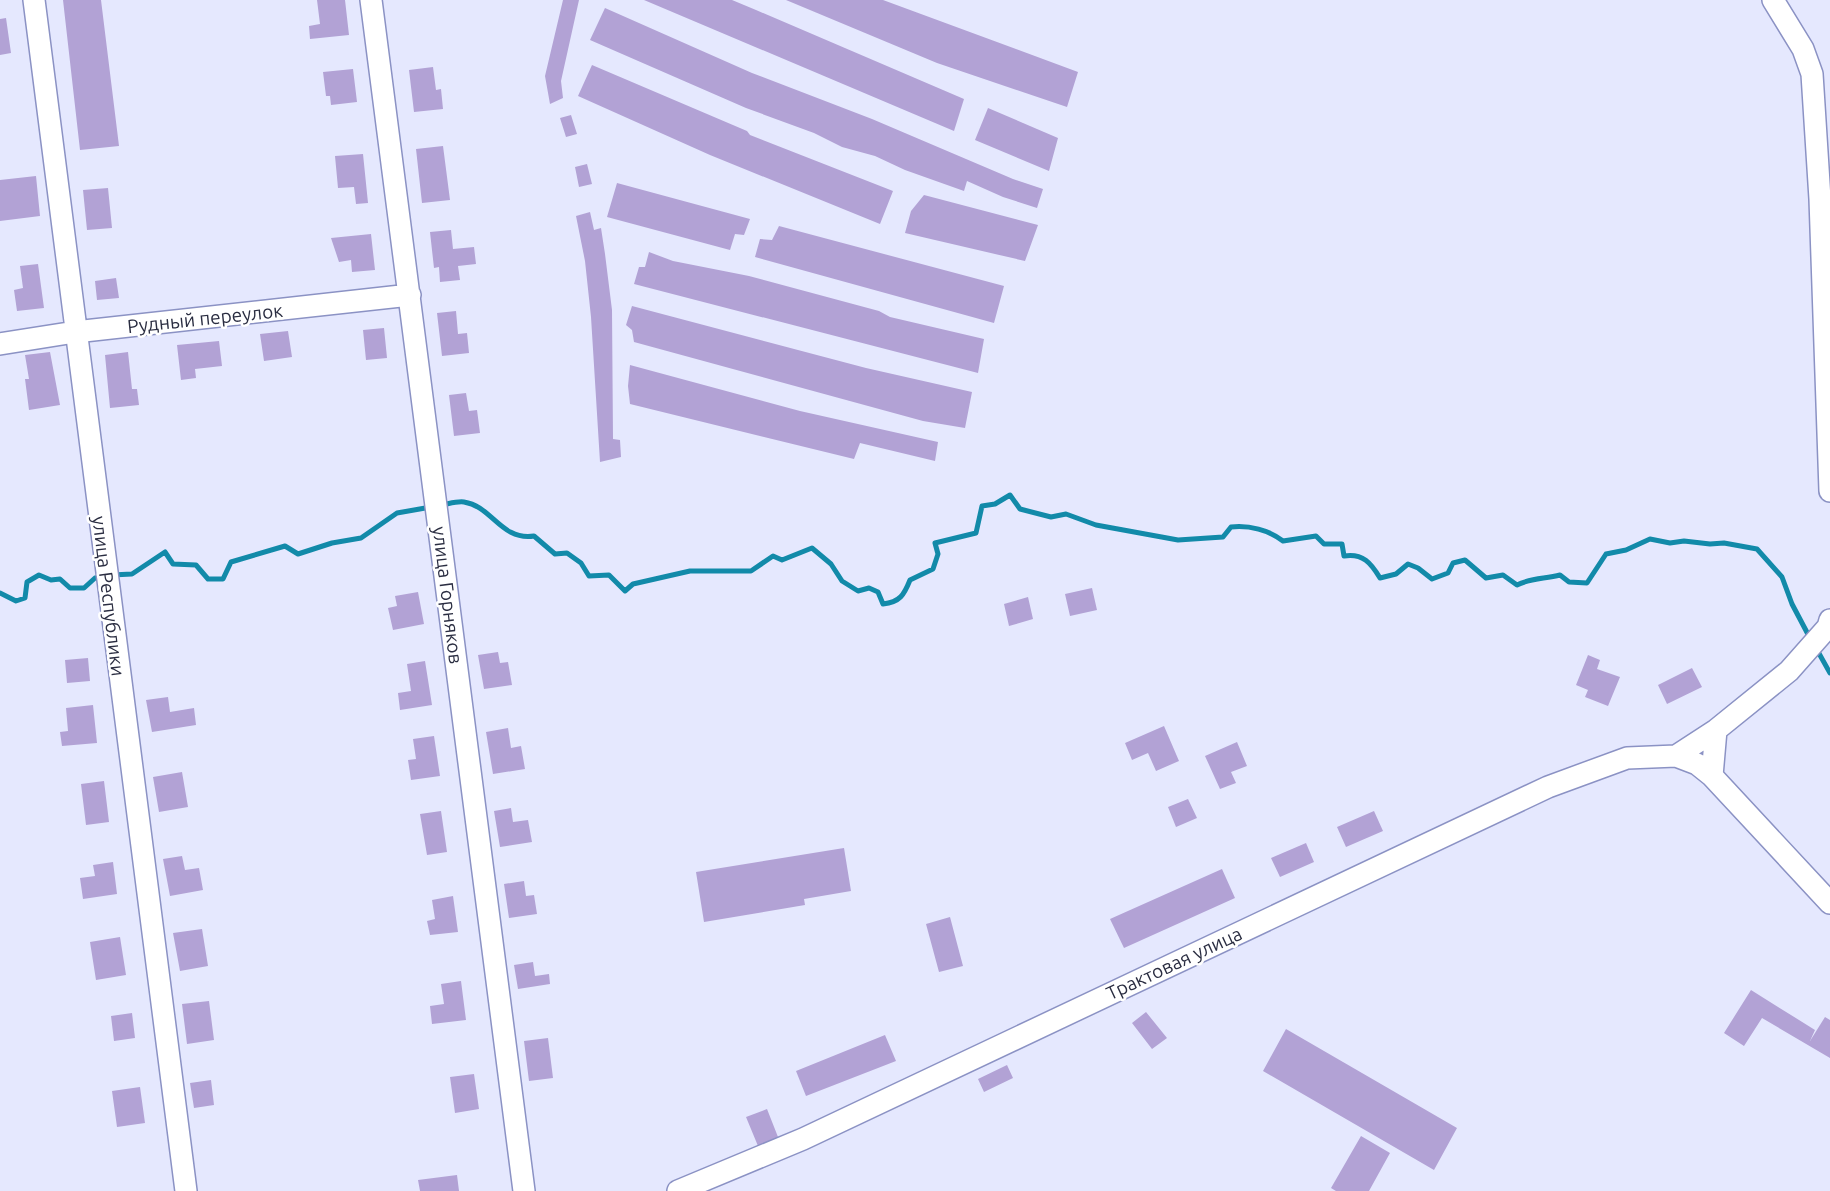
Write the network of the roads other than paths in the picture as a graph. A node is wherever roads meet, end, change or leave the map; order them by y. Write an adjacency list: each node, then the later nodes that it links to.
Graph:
1 (34, 0): 5 (street, улица Республики)
2 (371, 0): 4 (street, улица Горняков)
3 (1773, 0): 7 (street)
4 (410, 295): 5 (street, Рудный переулок); 14 (street, улица Горняков)
5 (75, 331): 6 (street, Рудный переулок); 13 (street, улица Республики)
6 (0, 344)
7 (1830, 491)
8 (1830, 620): 9 (street)
9 (1716, 730): 10 (street); 11 (street)
10 (1676, 756): 11 (street); 15 (street, Трактовая улица)
11 (1712, 776): 12 (street)
12 (1830, 903)
13 (186, 1191)
14 (524, 1191)
15 (678, 1191)

